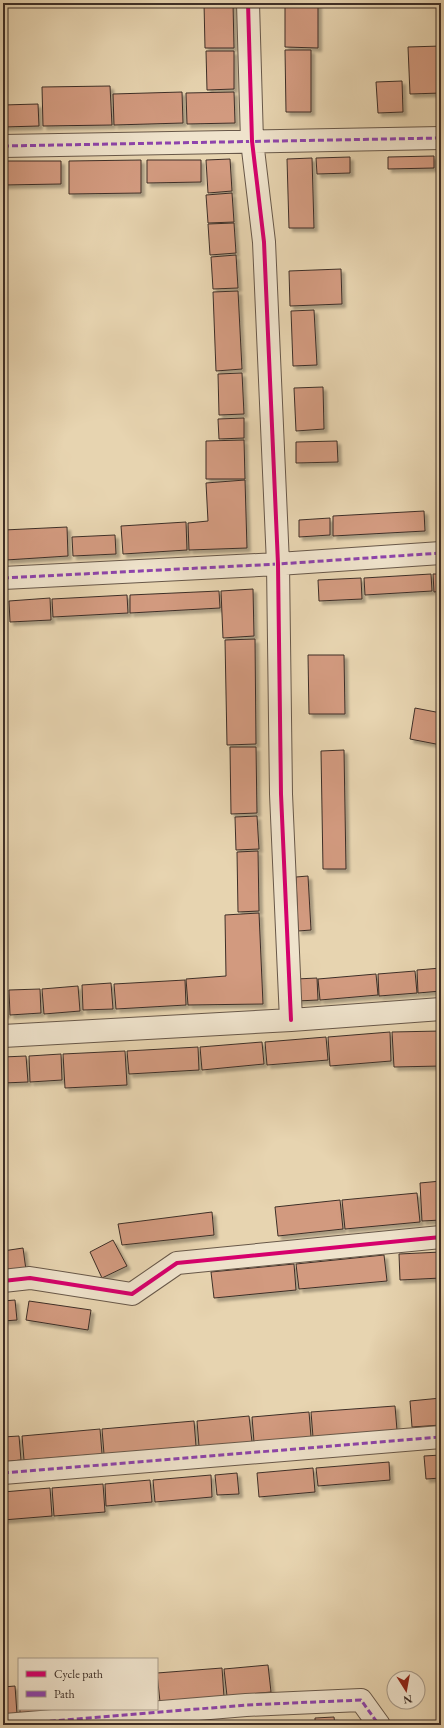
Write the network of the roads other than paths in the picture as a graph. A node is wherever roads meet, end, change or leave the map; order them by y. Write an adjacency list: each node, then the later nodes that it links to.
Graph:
1 (248, 3): 3 (street)
2 (441, 138): 3 (street)
3 (252, 141): 4 (street); 6 (street)
4 (3, 146)
5 (441, 553): 6 (street)
6 (278, 564): 7 (street); 9 (street)
7 (3, 578)
8 (441, 1009): 9 (street)
9 (291, 1020): 10 (street)
10 (3, 1036)
11 (441, 1237): 12 (street)
12 (3, 1281)
13 (441, 1438): 14 (street)
14 (3, 1473)
15 (5, 1725): 16 (street)
16 (378, 1725)

